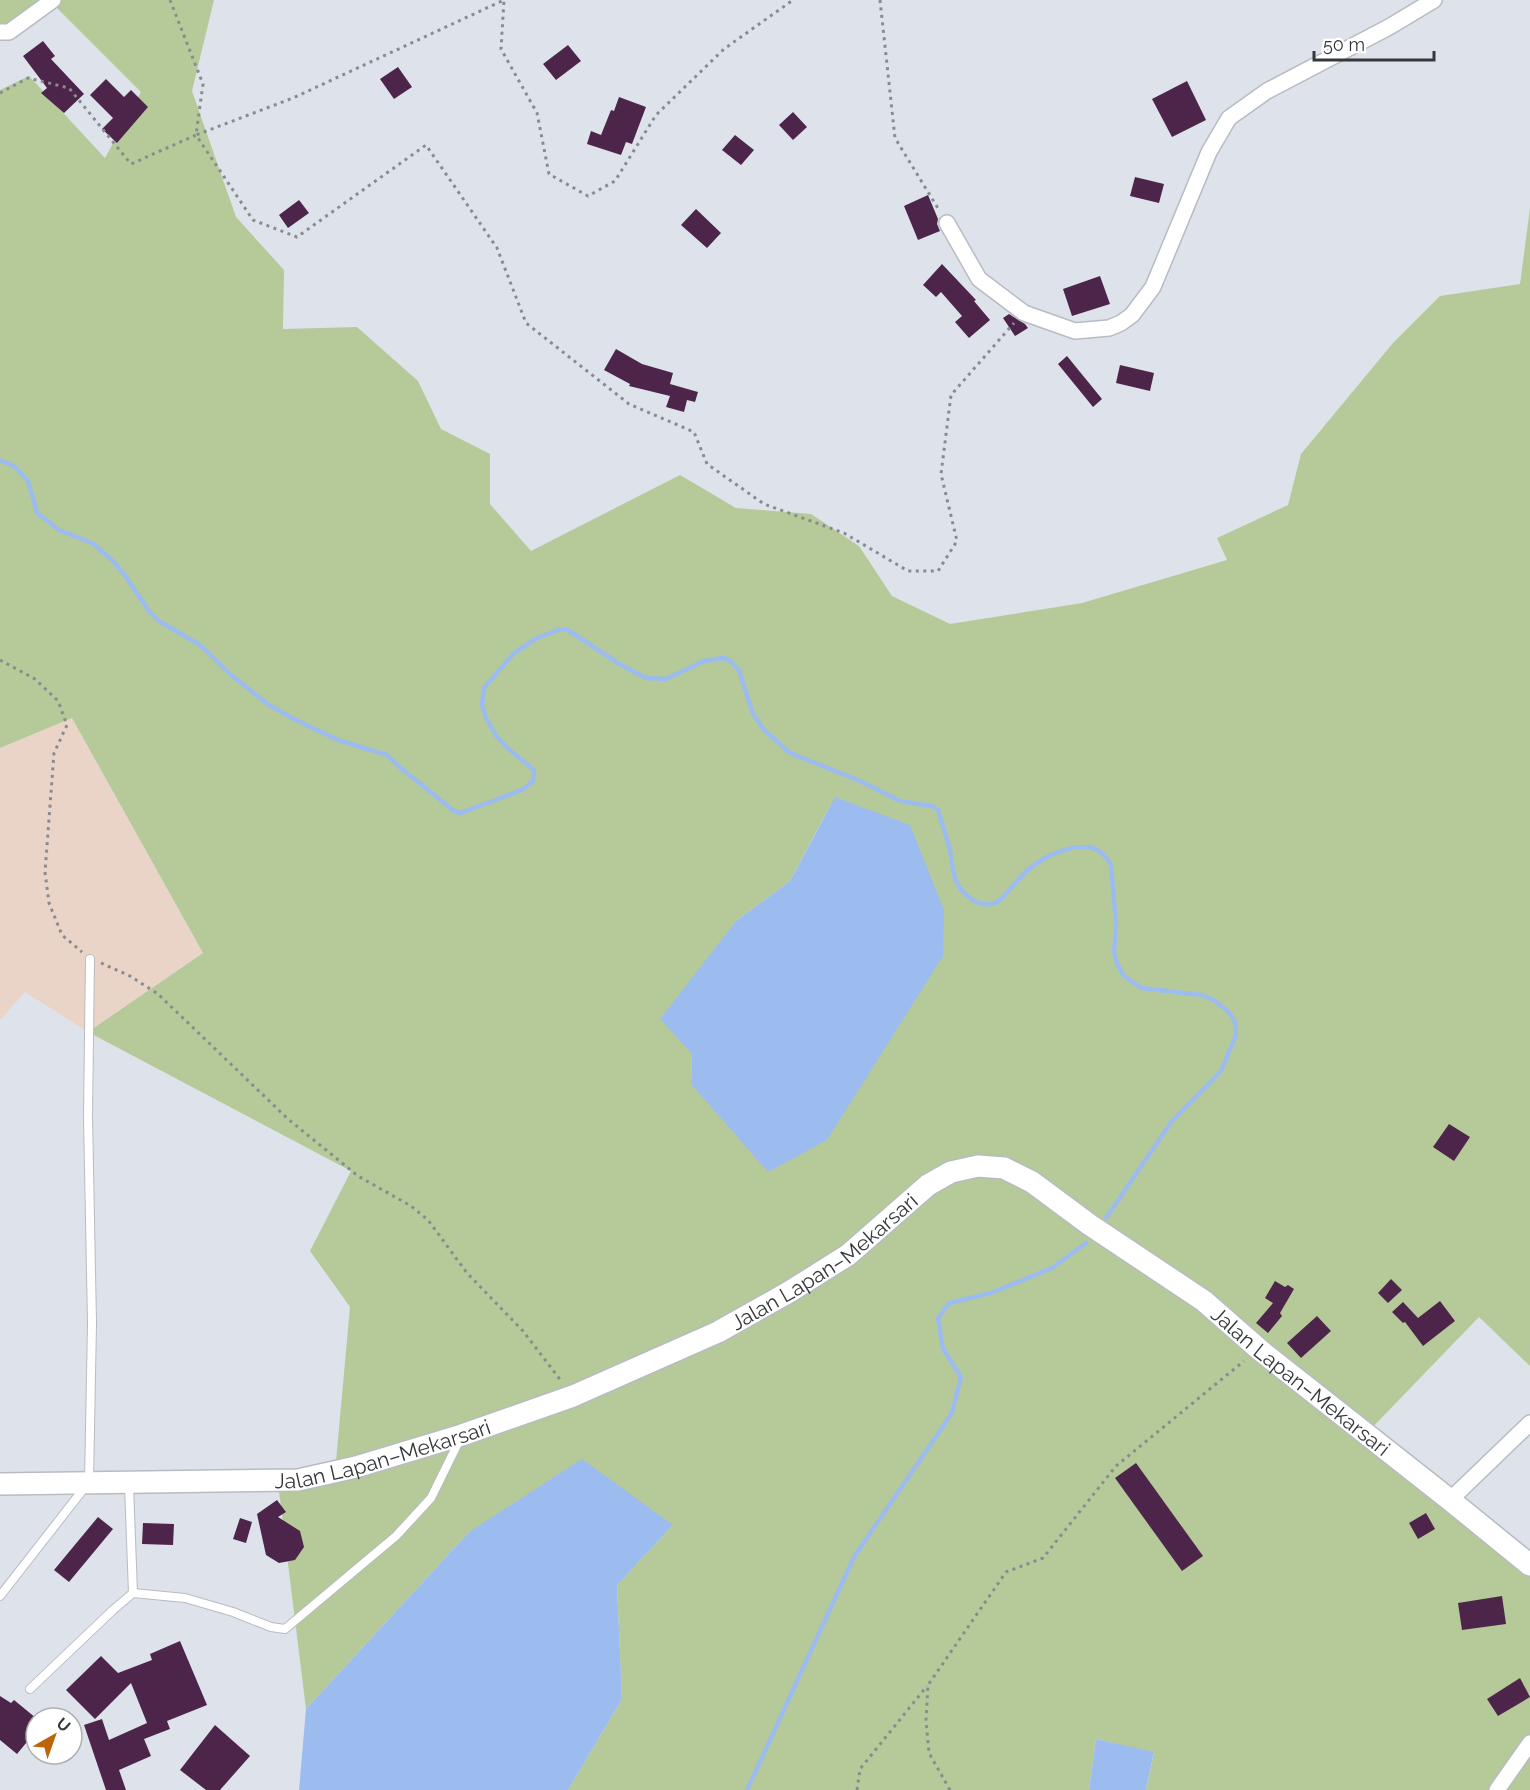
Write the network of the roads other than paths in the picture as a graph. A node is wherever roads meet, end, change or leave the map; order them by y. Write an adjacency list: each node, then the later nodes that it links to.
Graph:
1 (53, 0): 3 (street)
2 (1434, 0): 4 (street)
3 (0, 32)
4 (946, 222)
5 (90, 959): 8 (lane)
6 (1530, 1423): 11 (street)
7 (462, 1435): 10 (street, Jalan Lapan–Mekarsari); 11 (street, Jalan Lapan–Mekarsari); 13 (lane)
8 (89, 1482): 9 (street, Jalan Lapan–Mekarsari); 10 (street, Jalan Lapan–Mekarsari); 14 (lane)
9 (0, 1484)
10 (129, 1484): 13 (lane)
11 (1450, 1500): 12 (street, Jalan Lapan–Mekarsari)
12 (1530, 1566)
13 (133, 1593): 15 (lane)
14 (0, 1596)
15 (30, 1689)
16 (1530, 1743): 17 (street)
17 (1497, 1790)

